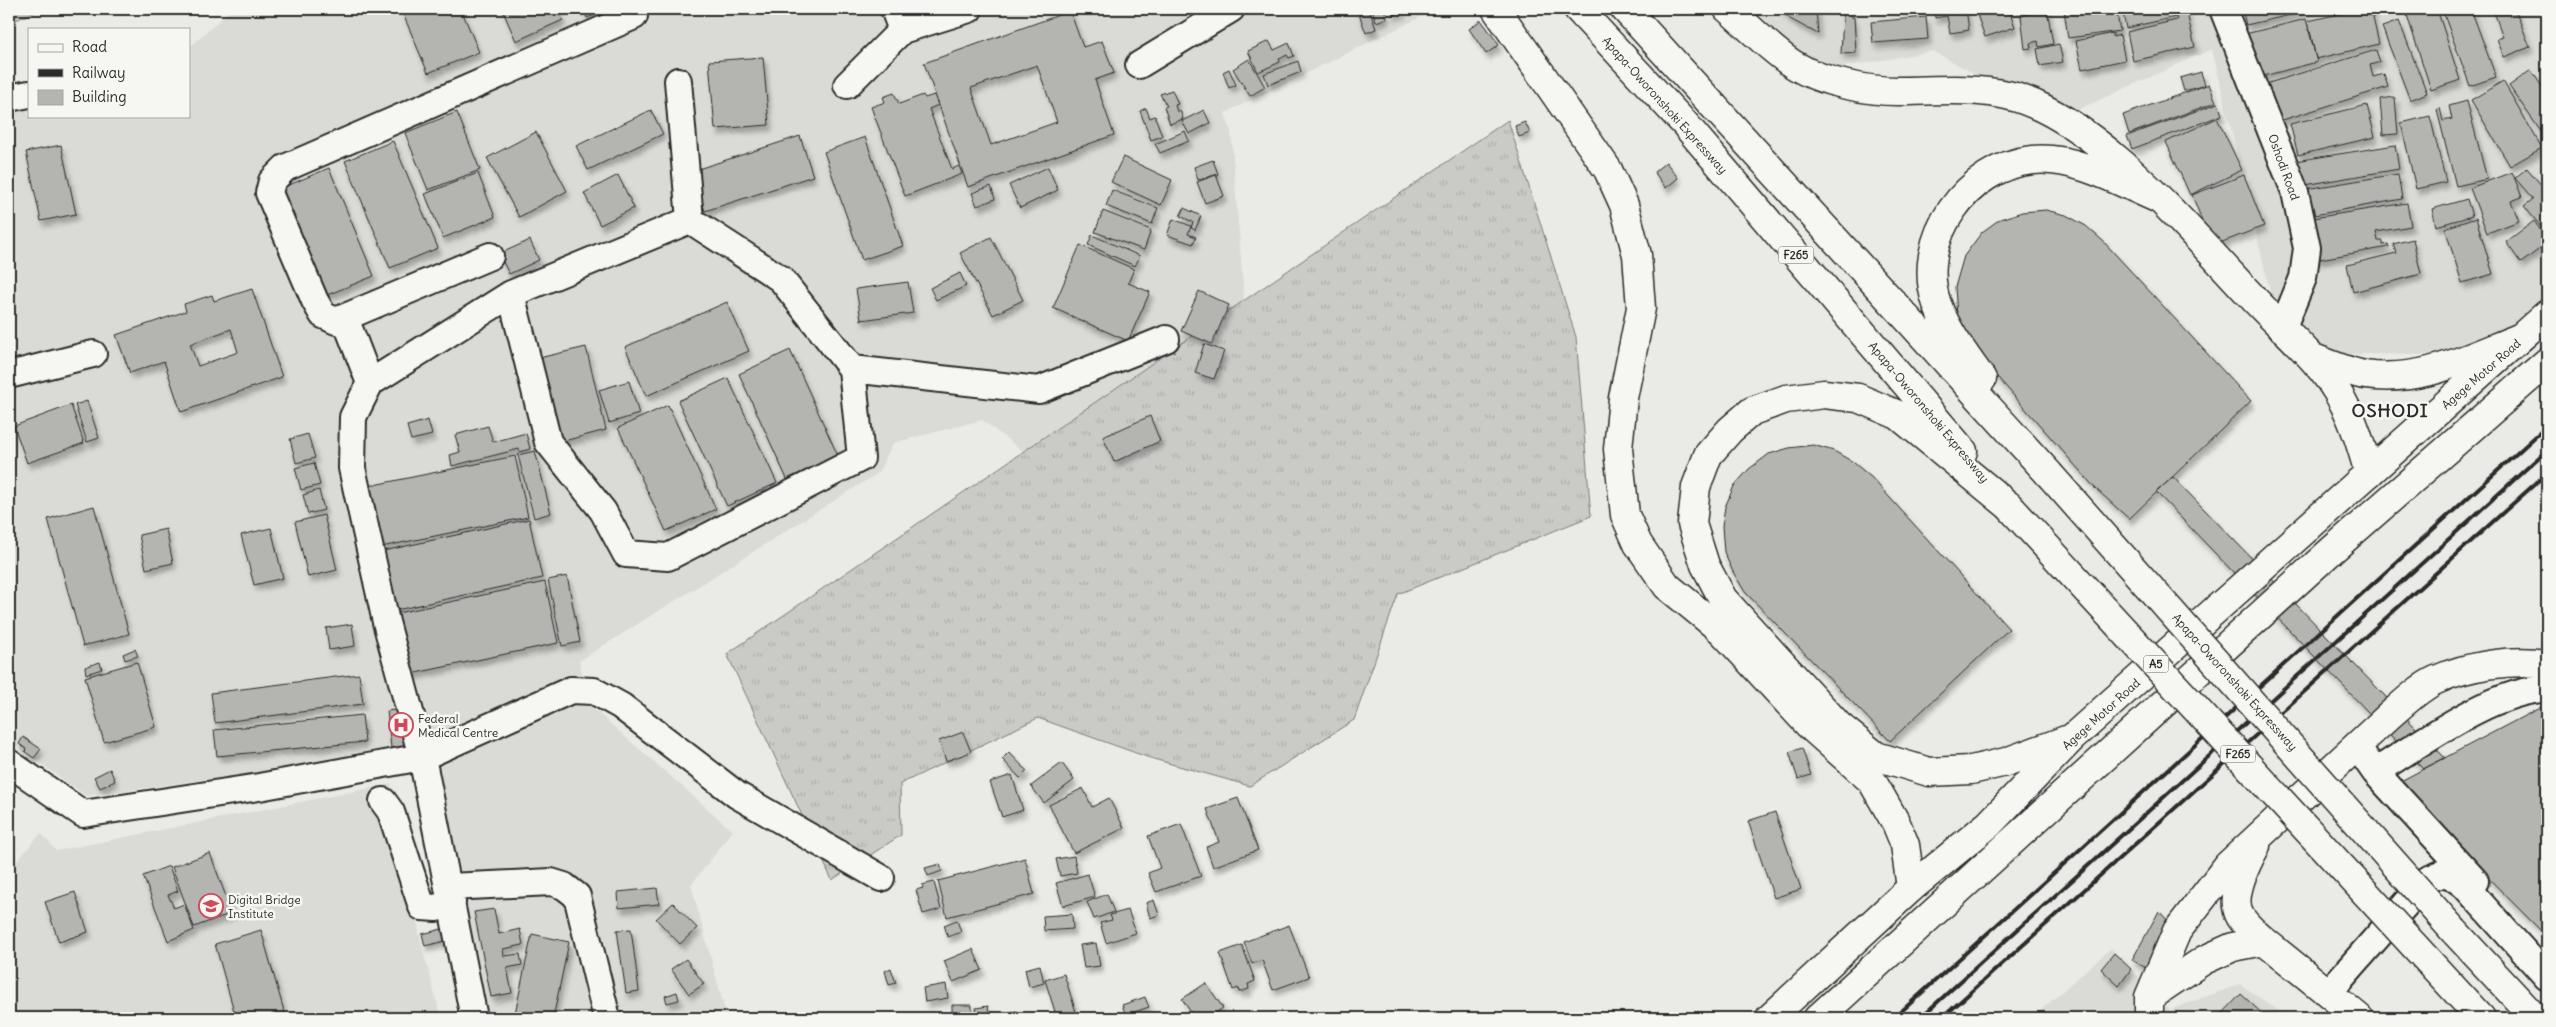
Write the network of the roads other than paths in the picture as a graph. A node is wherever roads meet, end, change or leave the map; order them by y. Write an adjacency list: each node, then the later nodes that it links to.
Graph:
1 (969, 9): 9 (street)
2 (1231, 9): 10 (street)
3 (1496, 9): 43 (main road)
4 (1578, 9): 32 (main road, Apapa-Oworonshoki Expressway / F265)
5 (1625, 9): 31 (main road, Apapa-Oworonshoki Expressway)
6 (1728, 9): 15 (main road)
7 (2222, 9): 22 (street, Oshodi Road)
8 (634, 16): 20 (street)
9 (898, 19): 12 (street)
10 (1139, 65)
11 (678, 81): 16 (street)
12 (847, 85)
13 (28, 94): 14 (street)
14 (9, 98)
15 (2159, 200): 22 (main road); 31 (main road)
16 (690, 220): 18 (street); 27 (street)
17 (490, 256): 20 (street)
18 (511, 294): 27 (street); 29 (street)
19 (2547, 314): 21 (main road, Agege Motor Road / A5)
20 (345, 318): 29 (street)
21 (2536, 328): 25 (main road); 30 (main road, Agege Motor Road / A5)
22 (2282, 329): 25 (main road)
23 (1166, 339): 27 (street)
24 (92, 354): 28 (street)
25 (2314, 358): 30 (main road)
26 (2547, 362): 54 (main road)
27 (852, 369)
28 (9, 375)
29 (370, 383): 37 (street)
30 (2369, 473): 35 (main road, Agege Motor Road / A5)
31 (2049, 474): 56 (main road, Apapa-Oworonshoki Expressway, bridge)
32 (2009, 506): 35 (main road); 50 (main road, Apapa-Oworonshoki Expressway / F265, bridge)
33 (2547, 664): 36 (main road)
34 (2547, 689): 39 (street)
35 (2072, 738): 43 (main road, Agege Motor Road / A5)
36 (2357, 746): 39 (street); 41 (main road)
37 (422, 757): 38 (street); 42 (street); 44 (street)
38 (9, 763)
39 (2375, 772): 46 (street)
40 (382, 801): 44 (street)
41 (2262, 834): 45 (main road); 49 (main road)
42 (882, 878)
43 (1911, 888): 53 (main road, Agege Motor Road / A5)
44 (451, 895): 51 (street); 52 (street)
45 (2264, 941): 48 (main road); 49 (main road)
46 (2547, 955)
47 (2547, 977): 48 (street)
48 (2328, 992): 55 (main road)
49 (2149, 1008)
50 (2474, 1011)
51 (474, 1018)
52 (606, 1018)
53 (1770, 1018)
54 (1818, 1018)
55 (2359, 1018)
56 (2535, 1018)

